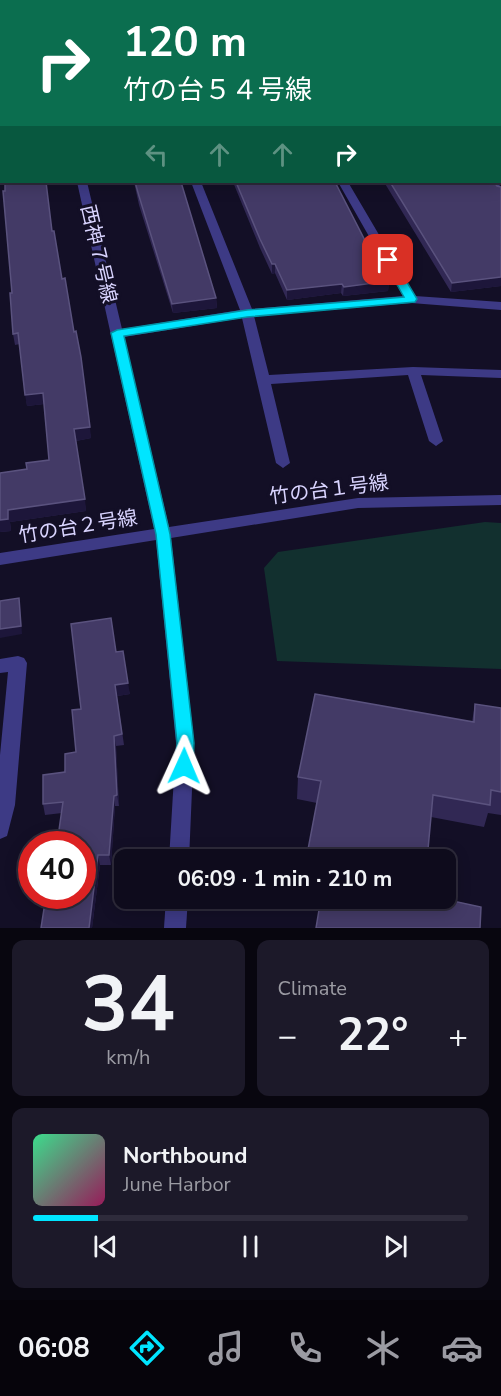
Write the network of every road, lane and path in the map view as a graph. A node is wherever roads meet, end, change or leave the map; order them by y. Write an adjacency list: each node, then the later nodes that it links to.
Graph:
1 (82, 183): 7 (street, 西神７号線)
2 (196, 183): 6 (street)
3 (344, 183): 4 (street)
4 (411, 299): 5 (street); 6 (street)
5 (501, 306)
6 (247, 313): 7 (street); 10 (street)
7 (117, 333): 14 (street, 西神７号線)
8 (413, 371): 9 (street); 10 (street); 11 (street)
9 (501, 374)
10 (263, 380): 12 (street)
11 (436, 441)
12 (283, 463)
13 (501, 501): 14 (street, 竹の台１号線)
14 (163, 534): 15 (street, 竹の台２号線); 18 (street, 西神７号線)
15 (0, 559)
16 (0, 666): 17 (street)
17 (0, 830)
18 (180, 849)
19 (176, 909): 20 (street)
20 (175, 928)

